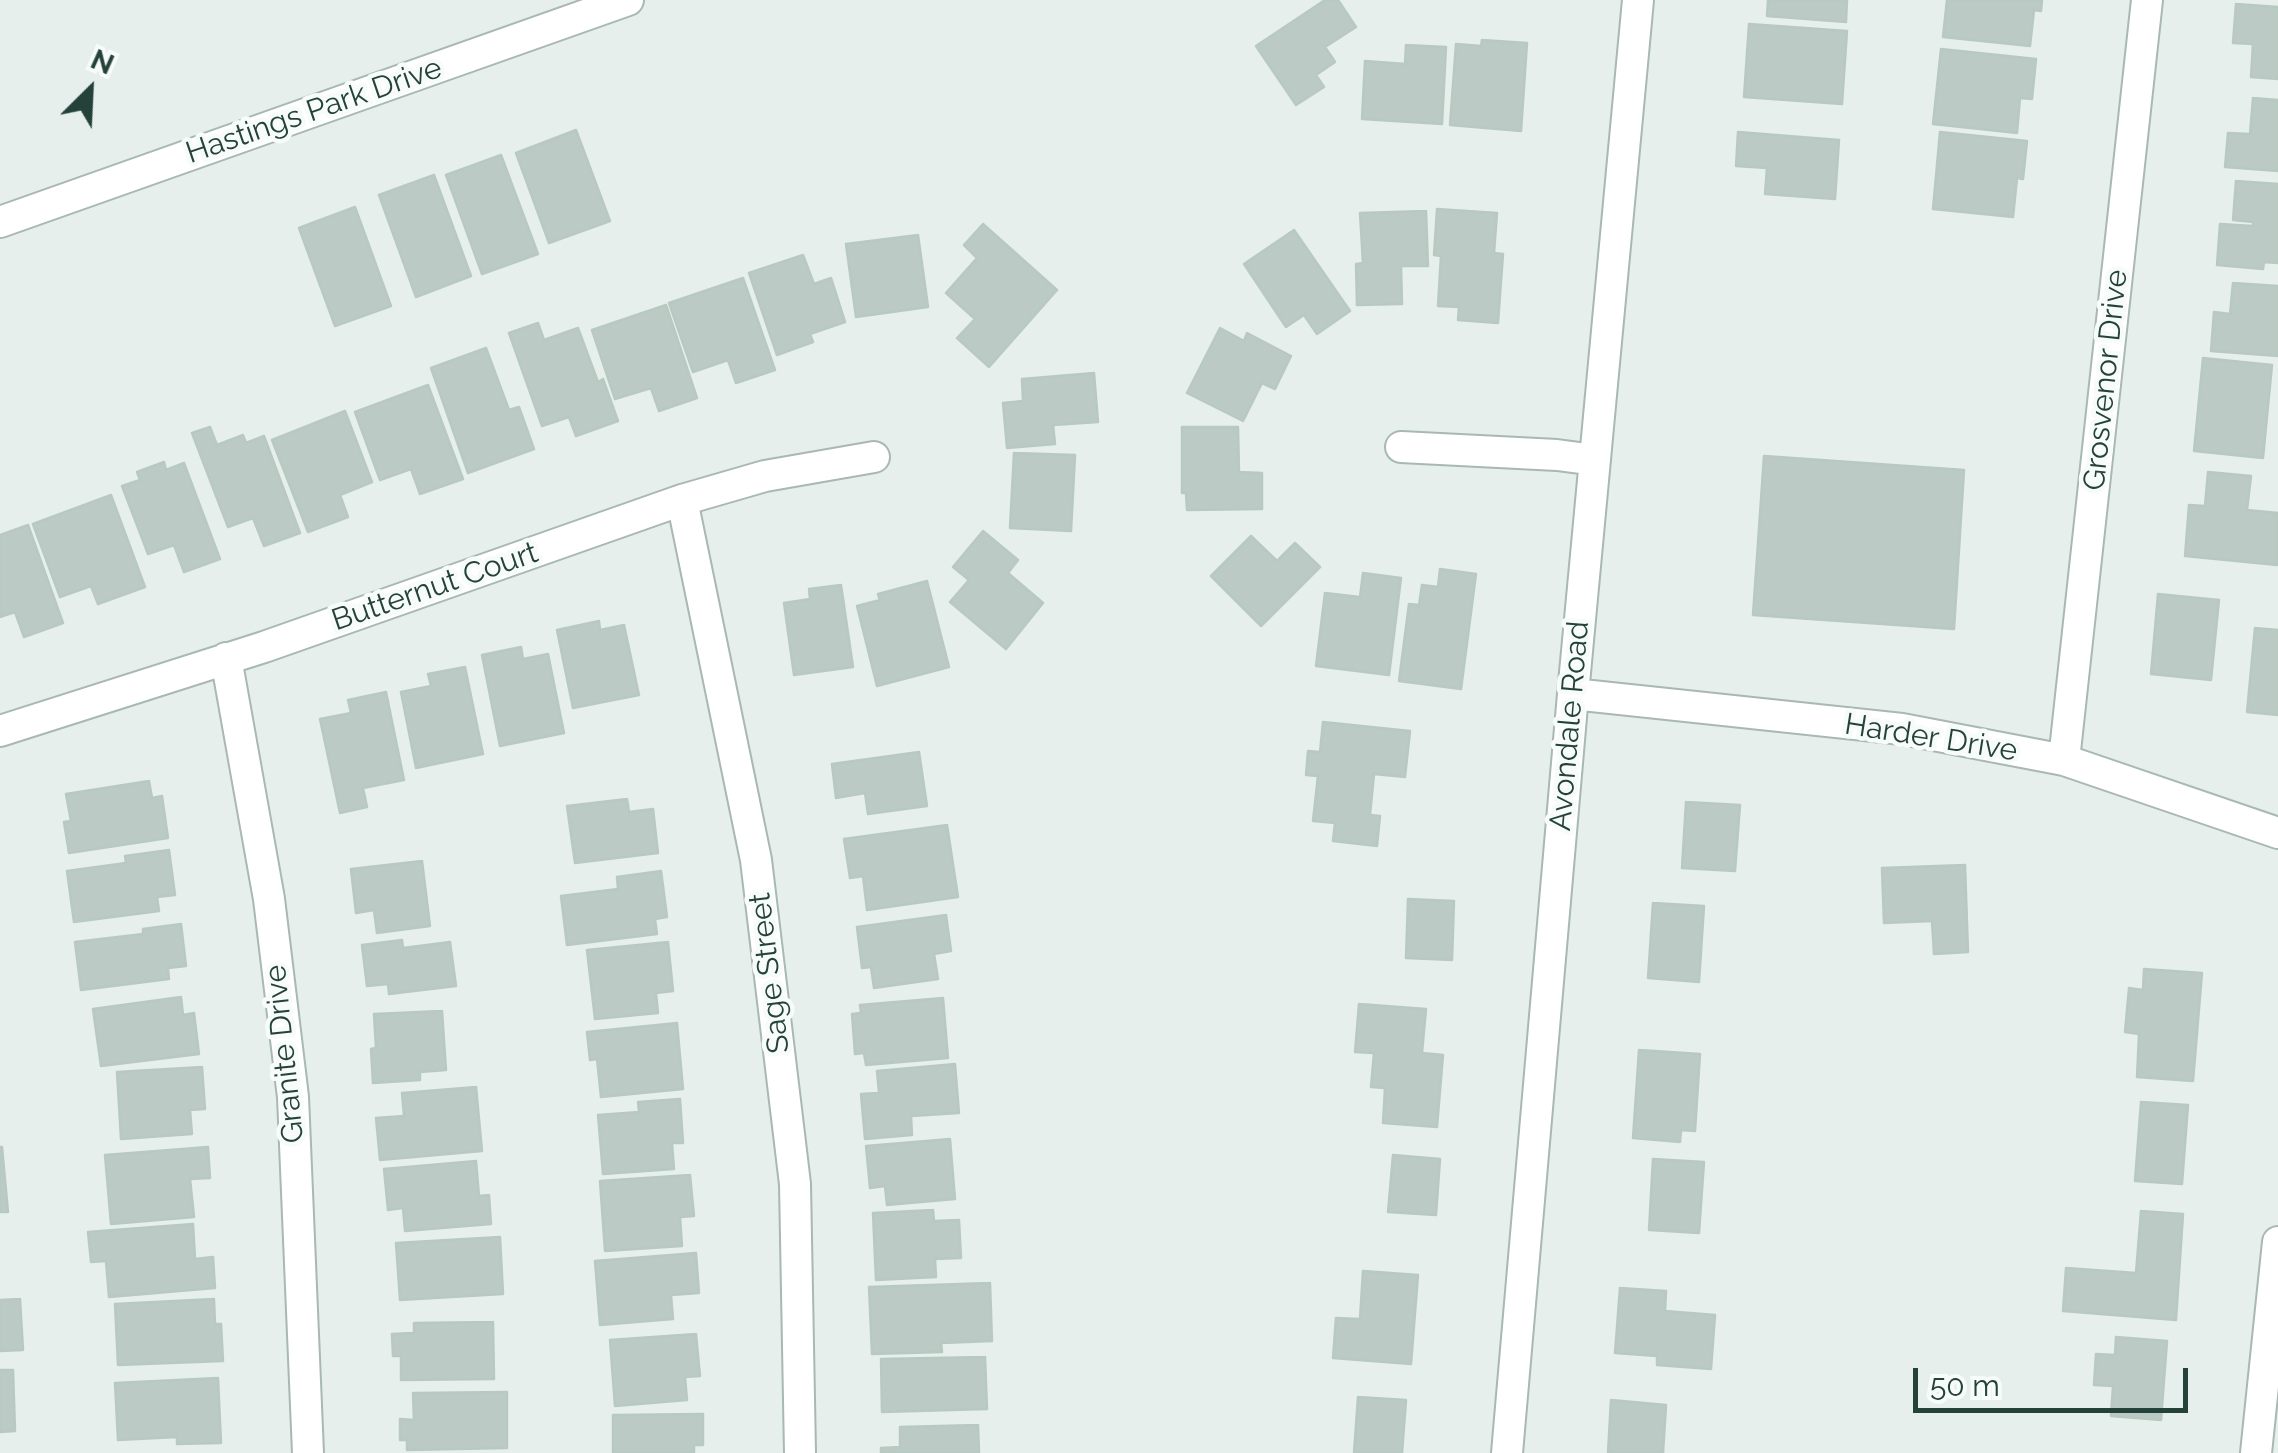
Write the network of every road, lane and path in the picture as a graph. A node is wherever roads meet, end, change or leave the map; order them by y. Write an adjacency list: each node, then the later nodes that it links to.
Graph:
1 (628, 0): 4 (street, Hastings Park Drive)
2 (1638, 0): 7 (street, Avondale Road)
3 (2148, 0): 12 (street, Grosvenor Drive)
4 (0, 222)
5 (1402, 447): 7 (street)
6 (874, 457): 8 (street, Butternut Court)
7 (1595, 460): 10 (street, Avondale Road)
8 (682, 500): 9 (street, Butternut Court); 16 (street, Sage Street)
9 (226, 658): 11 (street, Butternut Court); 15 (street, Granite Drive)
10 (1573, 694): 12 (street, Harder Drive); 17 (street, Avondale Road)
11 (0, 731)
12 (2064, 760): 13 (street, Harder Drive)
13 (2278, 834)
14 (2278, 1242): 18 (street)
15 (308, 1453)
16 (800, 1453)
17 (1507, 1453)
18 (2256, 1453)

